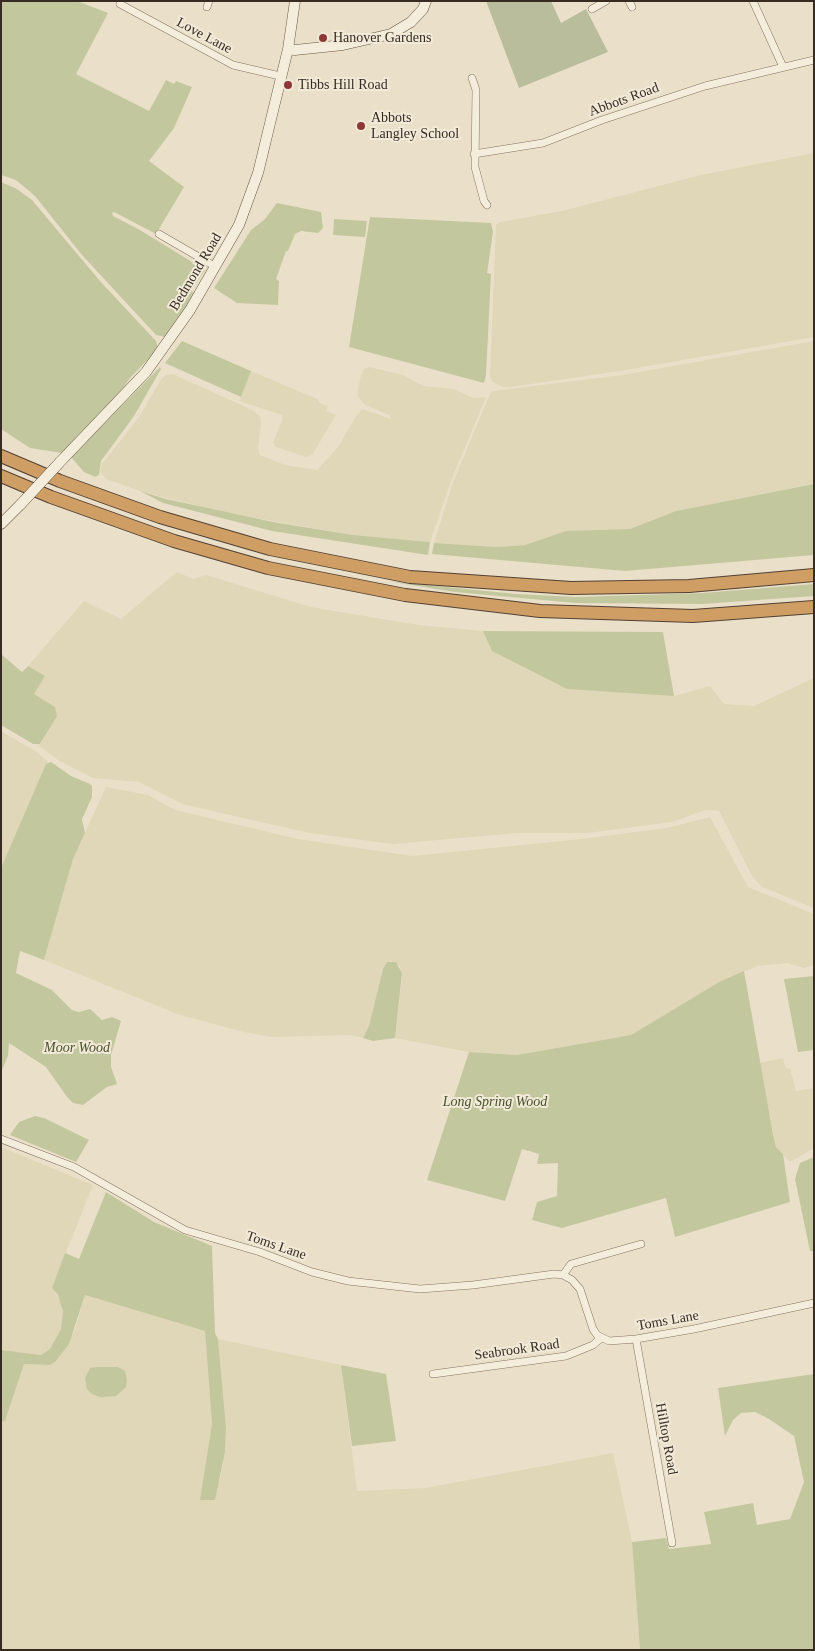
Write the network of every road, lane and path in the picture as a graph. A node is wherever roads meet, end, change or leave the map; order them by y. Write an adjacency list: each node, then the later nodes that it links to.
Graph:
1 (295, 1): 7 (street)
2 (426, 1): 7 (street)
3 (606, 1): 6 (street)
4 (753, 1): 9 (street)
5 (120, 4): 10 (street, Love Lane)
6 (592, 9)
7 (288, 49): 10 (street)
8 (814, 60): 9 (street, Abbots Road)
9 (783, 67): 12 (street, Abbots Road)
10 (280, 76): 15 (street, Bedmond Road)
11 (472, 78): 12 (street)
12 (474, 154): 13 (street)
13 (487, 205)
14 (159, 234): 15 (street)
15 (216, 266): 18 (street, Bedmond Road, bridge)
16 (1, 456): 19 (highway)
17 (1, 476): 20 (highway)
18 (1, 524)
19 (814, 575)
20 (814, 607)
21 (1, 1139): 23 (street, Toms Lane)
22 (641, 1244): 23 (street)
23 (564, 1275): 25 (street)
24 (814, 1304): 26 (street, Toms Lane)
25 (601, 1338): 26 (street, Toms Lane); 27 (street, Seabrook Road)
26 (636, 1339): 28 (street, Hilltop Road)
27 (433, 1374)
28 (672, 1543)

